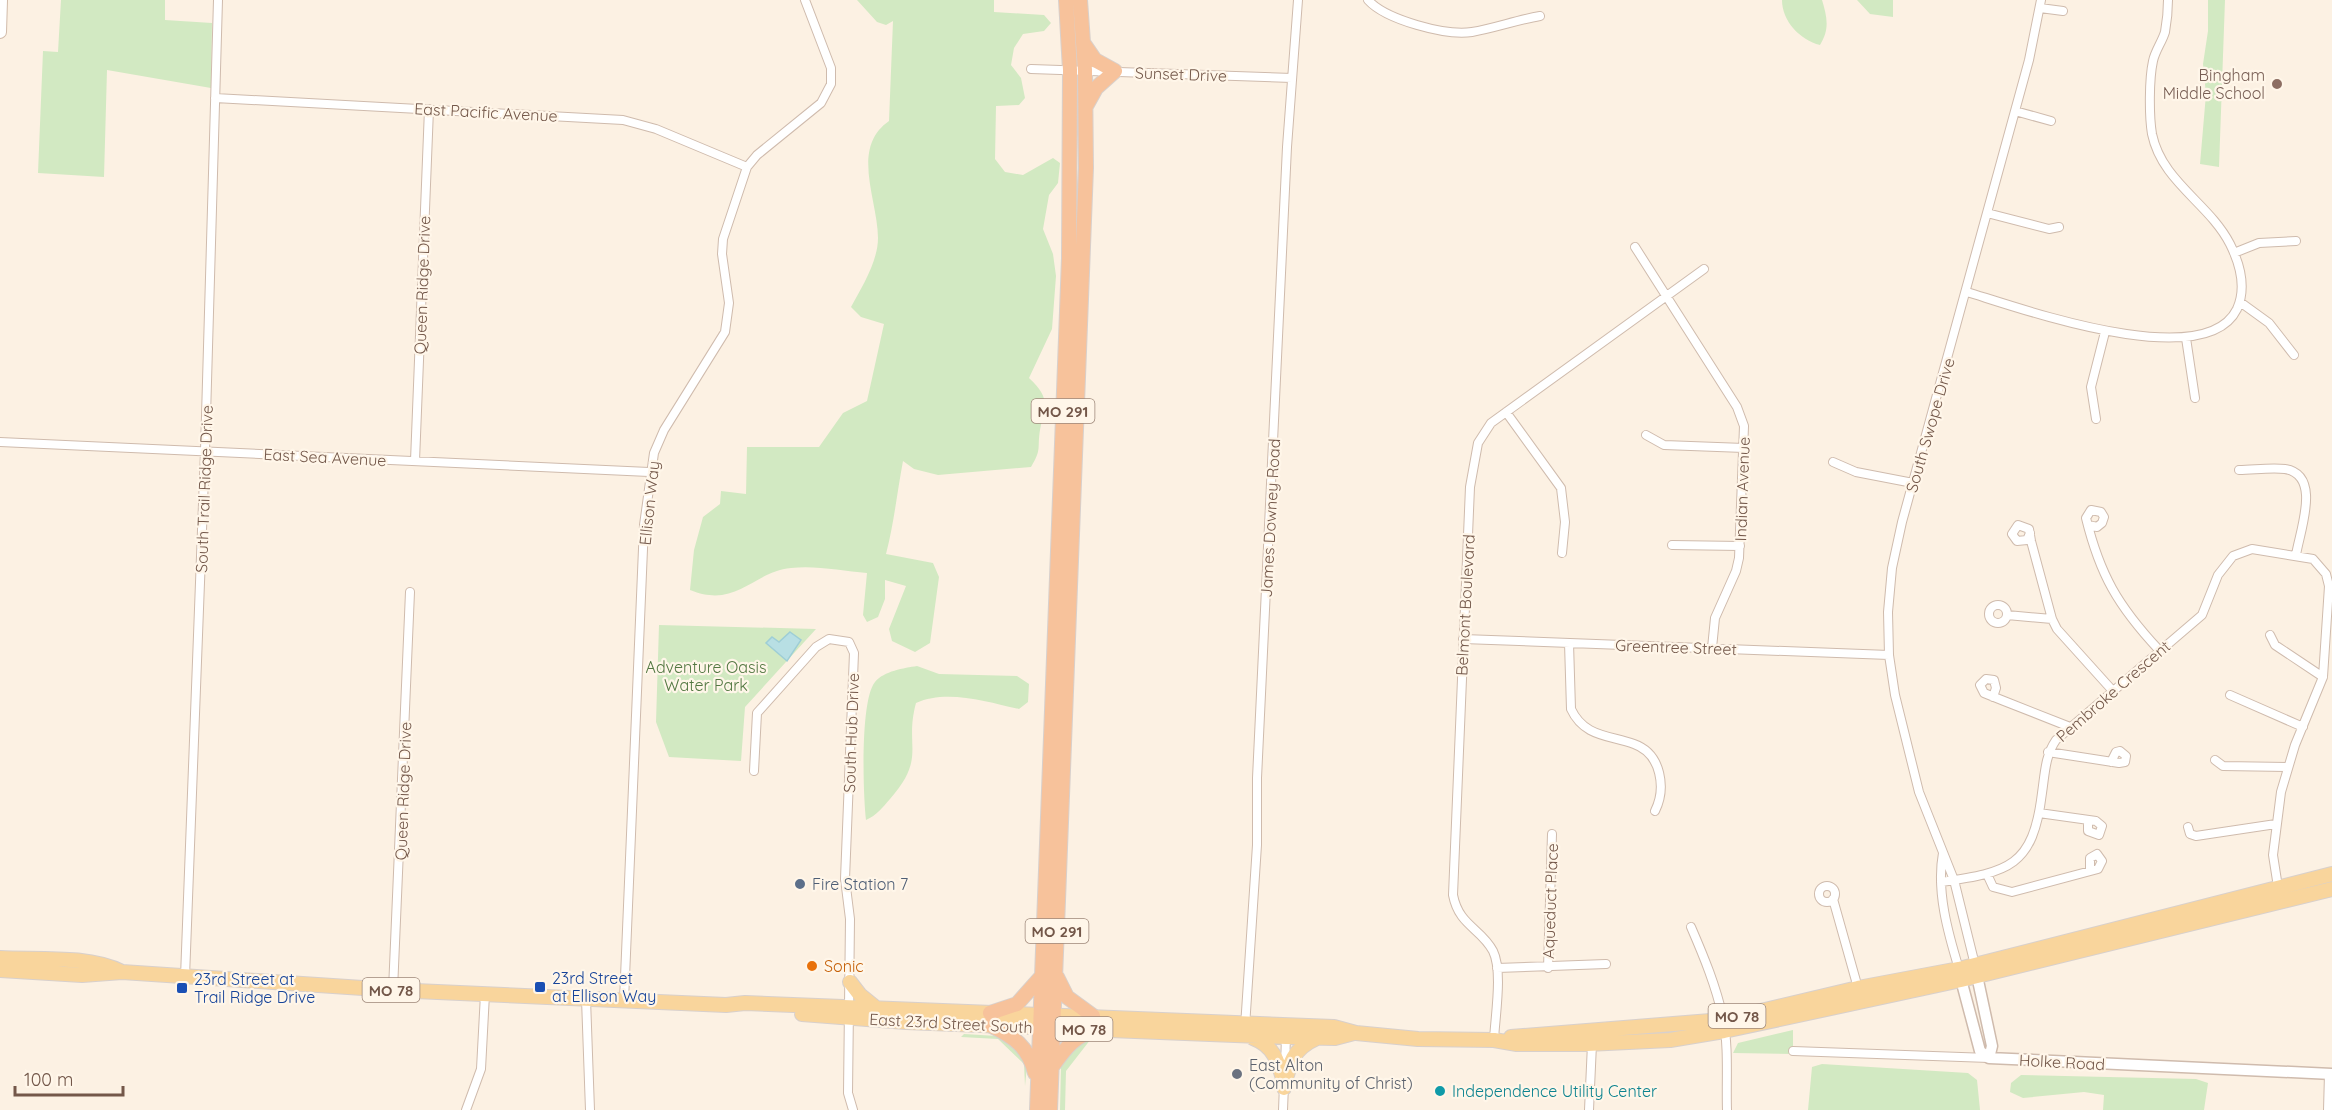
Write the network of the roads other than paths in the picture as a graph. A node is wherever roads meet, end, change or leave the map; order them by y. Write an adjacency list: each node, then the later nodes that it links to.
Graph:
1 (1, 0): 12 (main road)
2 (218, 0): 19 (street, South Trail Ridge Drive)
3 (806, 0): 24 (street, Ellison Way)
4 (1066, 0): 15 (highway, MO 291)
5 (1080, 0): 13 (highway, MO 291)
6 (1298, 0): 18 (street, James Downey Road)
7 (1368, 0): 11 (street)
8 (2168, 0): 29 (street)
9 (2040, 4): 10 (street); 22 (street, South Swope Drive)
10 (2062, 11)
11 (1540, 16)
12 (0, 32)
13 (1083, 42): 16 (highway, MO 291); 17 (highway)
14 (1031, 69): 15 (street, Sunset Drive)
15 (1070, 70): 16 (street, Sunset Drive); 101 (highway, MO 291)
16 (1085, 70): 17 (street, Sunset Drive); 20 (highway, MO 291)
17 (1115, 71): 18 (street, Sunset Drive); 20 (highway)
18 (1292, 78): 115 (street, James Downey Road)
19 (215, 98): 21 (street, East Pacific Avenue); 43 (street, South Trail Ridge Drive)
20 (1085, 108): 98 (highway, MO 291)
21 (429, 109): 24 (street, East Pacific Avenue); 44 (street, Queen Ridge Drive)
22 (2015, 111): 23 (street); 25 (street, South Swope Drive)
23 (2051, 121)
24 (747, 167): 47 (street, Ellison Way)
25 (1987, 213): 26 (street); 31 (street, South Swope Drive)
26 (2060, 227)
27 (2296, 241): 29 (street)
28 (1635, 247): 32 (street, Indian Avenue)
29 (2234, 253): 33 (street)
30 (1704, 269): 32 (street, Belmont Boulevard)
31 (1967, 292): 34 (street); 48 (street, South Swope Drive)
32 (1666, 296): 38 (street, Belmont Boulevard); 42 (street, Indian Avenue)
33 (2240, 302): 35 (street); 36 (street)
34 (2104, 332): 35 (street); 39 (street)
35 (2186, 338): 37 (street)
36 (2294, 355)
37 (2195, 398)
38 (1506, 412): 53 (street); 59 (street, Belmont Boulevard)
39 (2096, 419)
40 (1646, 435): 42 (street)
41 (0, 442): 43 (street, East Sea Avenue)
42 (1744, 448): 52 (street, Indian Avenue)
43 (205, 451): 44 (street, East Sea Avenue); 100 (street, South Trail Ridge Drive)
44 (415, 461): 47 (street, East Sea Avenue)
45 (1833, 462): 48 (street)
46 (2239, 470): 54 (street)
47 (649, 472): 107 (street, Ellison Way)
48 (1913, 483): 63 (street, South Swope Drive)
49 (2089, 525): 62 (street)
50 (2030, 533): 57 (street)
51 (1672, 544): 52 (street)
52 (1740, 546): 61 (street, Indian Avenue)
53 (1562, 553)
54 (2296, 555): 62 (street, Pembroke Crescent); 64 (street, Pembroke Crescent)
55 (410, 592): 104 (street, Queen Ridge Drive)
56 (2007, 615): 57 (street)
57 (2052, 619): 65 (street)
58 (2270, 635): 64 (street)
59 (1463, 639): 60 (street, Greentree Street); 93 (street, Belmont Boulevard)
60 (1569, 643): 61 (street, Greentree Street); 75 (street)
61 (1712, 648): 63 (street, Greentree Street)
62 (2159, 650): 65 (street, Pembroke Crescent)
63 (1889, 656): 81 (street, South Swope Drive)
64 (2323, 677): 69 (street, Pembroke Crescent)
65 (2112, 690): 68 (street, Pembroke Crescent)
66 (2230, 695): 69 (street)
67 (1993, 697): 68 (street)
68 (2070, 727): 70 (street, Pembroke Crescent)
69 (2303, 727): 73 (street, Pembroke Crescent)
70 (2048, 752): 72 (street); 76 (street, Pembroke Crescent)
71 (2215, 760): 73 (street)
72 (2111, 762)
73 (2287, 767): 78 (street, Pembroke Crescent)
74 (754, 771): 102 (street, South Hub Drive)
75 (1655, 812)
76 (2040, 813): 77 (street); 83 (street, Pembroke Crescent)
77 (2088, 820)
78 (2276, 824): 79 (street); 87 (street, Pembroke Crescent)
79 (2188, 827)
80 (1552, 834): 94 (street, Aqueduct Place)
81 (1943, 852): 85 (street, South Swope Drive); 86 (street, South Swope Drive)
82 (2090, 870): 83 (street)
83 (1987, 874): 85 (street, Pembroke Crescent)
84 (2332, 874): 87 (main road, MO 78)
85 (1954, 880): 86 (street, Pembroke Crescent); 96 (street, South Swope Drive)
86 (1941, 882): 99 (street, South Swope Drive)
87 (2278, 887): 96 (main road, MO 78)
88 (2332, 889): 96 (main road, MO 78)
89 (1833, 900): 103 (street)
90 (1691, 927): 113 (street)
91 (0, 958): 97 (main road, East 23rd Street South / MO 78)
92 (1606, 964): 94 (street)
93 (1497, 968): 94 (street); 119 (street, Belmont Boulevard)
94 (1548, 968)
95 (0, 970): 97 (main road, East 23rd Street South / MO 78)
96 (1976, 970): 99 (main road, MO 78); 122 (street)
97 (122, 972): 100 (main road, East 23rd Street South / MO 78)
98 (1055, 972): 110 (highway); 112 (highway, MO 291)
99 (1960, 974): 103 (main road, MO 78); 113 (main road, MO 78); 122 (street)
100 (184, 977): 104 (main road, East 23rd Street South / MO 78)
101 (1041, 977): 111 (highway); 112 (highway, MO 291)
102 (850, 982): 108 (main road); 109 (street, South Hub Drive)
103 (1858, 988): 113 (main road, MO 78)
104 (393, 990): 105 (main road, East 23rd Street South / MO 78)
105 (485, 994): 106 (main road, East 23rd Street South / MO 78); 127 (street)
106 (586, 999): 107 (main road, East 23rd Street South / MO 78); 128 (street)
107 (624, 1001): 109 (main road, East 23rd Street South / MO 78)
108 (876, 1008): 109 (main road, East 23rd Street South / MO 78); 111 (main road, East 23rd Street South / MO 78)
109 (850, 1012): 111 (main road, East 23rd Street South / MO 78); 129 (street, South Hub Drive)
110 (1093, 1016): 112 (main road, East 23rd Street South / MO 78); 115 (main road, East 23rd Street South / MO 78)
111 (990, 1019): 112 (main road, East 23rd Street South / MO 78); 125 (highway)
112 (1047, 1021): 114 (main road, East 23rd Street South / MO 78); 123 (highway, MO 291); 125 (highway, MO 291)
113 (1724, 1025): 119 (main road, MO 78); 120 (main road, MO 78); 134 (street)
114 (1099, 1029): 115 (main road, East 23rd Street South / MO 78); 123 (highway)
115 (1245, 1029): 116 (main road, East 23rd Street South / MO 78); 126 (main road)
116 (1286, 1031): 117 (main road, East 23rd Street South / MO 78); 118 (main road, East 23rd Street South / MO 78); 126 (street)
117 (1356, 1033): 118 (main road, East 23rd Street South / MO 78); 119 (main road, East 23rd Street South / MO 78)
118 (1318, 1038): 126 (main road)
119 (1494, 1040): 120 (main road, MO 78)
120 (1593, 1044): 133 (street)
121 (1792, 1050): 122 (street, Holke Road)
122 (1989, 1058): 124 (street, Holke Road)
123 (1052, 1067): 131 (highway, MO 291)
124 (2330, 1074): 135 (street)
125 (1038, 1085): 130 (highway, MO 291)
126 (1284, 1085): 132 (street)
127 (466, 1110)
128 (590, 1110)
129 (853, 1110)
130 (1037, 1110)
131 (1050, 1110)
132 (1283, 1110)
133 (1589, 1110)
134 (1726, 1110)
135 (2328, 1110)

